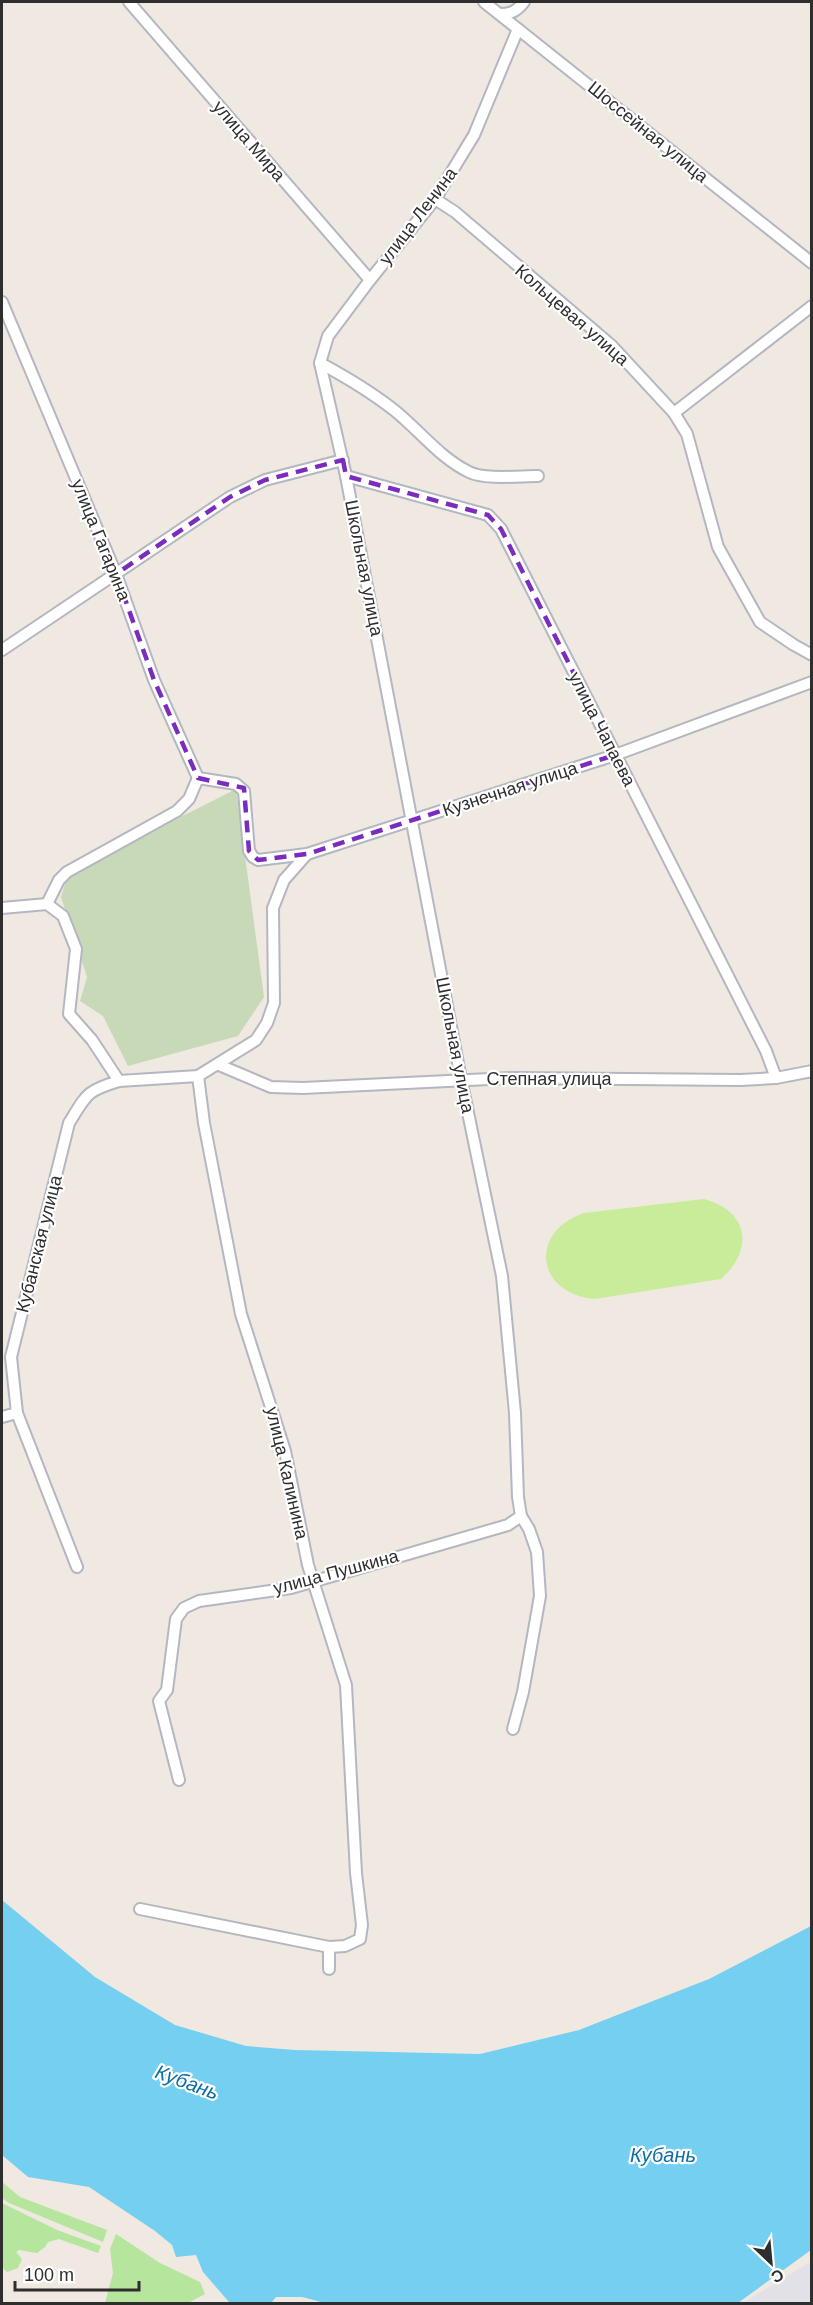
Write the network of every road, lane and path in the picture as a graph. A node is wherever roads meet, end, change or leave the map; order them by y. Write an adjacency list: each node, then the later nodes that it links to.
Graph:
1 (129, 2): 8 (street, улица Мира)
2 (484, 2): 4 (street, Шоссейная улица)
3 (524, 2): 4 (street)
4 (500, 14): 5 (street, Шоссейная улица)
5 (518, 29): 6 (street, улица Ленина); 7 (street, Шоссейная улица)
6 (435, 200): 8 (street, улица Ленина); 12 (street, Кольцевая улица)
7 (812, 263)
8 (370, 280): 11 (street, улица Ленина)
9 (2, 302): 16 (street, улица Гагарина)
10 (812, 306): 12 (street)
11 (320, 363): 13 (street, Школьная улица); 15 (street)
12 (674, 413): 18 (street, Кольцевая улица)
13 (343, 460): 14 (street, Школьная улица); 16 (street)
14 (346, 476): 20 (street, улица Чапаева); 22 (street, Школьная улица)
15 (538, 476)
16 (116, 574): 17 (street); 21 (street, улица Гагарина)
17 (2, 650)
18 (812, 655)
19 (812, 682): 20 (street, Кузнечная улица)
20 (615, 755): 22 (street, Кузнечная улица); 29 (street, улица Чапаева)
21 (198, 778): 23 (street, Кузнечная улица); 24 (street)
22 (412, 821): 23 (street, Кузнечная улица); 30 (street, Школьная улица)
23 (307, 854): 26 (street)
24 (47, 904): 25 (street); 31 (street)
25 (2, 908)
26 (219, 1065): 28 (street); 30 (street, Степная улица)
27 (812, 1071): 29 (street, Степная улица)
28 (198, 1076): 31 (street, Кубанская улица); 36 (street, улица Калинина)
29 (776, 1078): 30 (street, Степная улица)
30 (461, 1079): 34 (street, Школьная улица)
31 (119, 1081): 32 (street, Кубанская улица)
32 (17, 1413): 33 (street); 35 (street, Кубанская улица)
33 (2, 1417)
34 (521, 1516): 36 (street, улица Пушкина); 37 (street, Школьная улица)
35 (77, 1567)
36 (313, 1580): 38 (street, улица Пушкина); 40 (street, улица Калинина)
37 (513, 1729)
38 (179, 1780)
39 (140, 1909): 40 (street)
40 (329, 1947): 41 (street)
41 (329, 1969)

